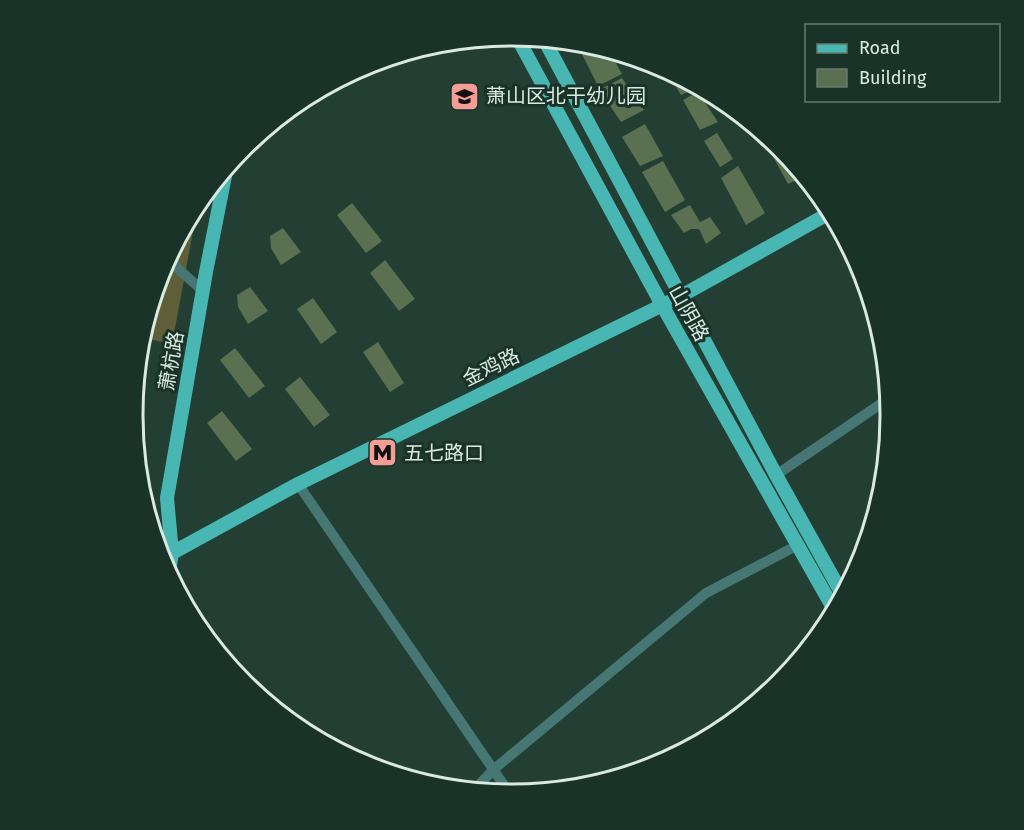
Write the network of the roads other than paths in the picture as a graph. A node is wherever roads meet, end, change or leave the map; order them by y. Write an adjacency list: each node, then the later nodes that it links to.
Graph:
1 (522, 46): 8 (main road, 山阴路)
2 (549, 49): 7 (main road, 山阴路)
3 (216, 196): 6 (main road, 萧杭路)
4 (822, 217): 7 (main road, 金鸡路)
5 (176, 266): 6 (street)
6 (202, 291): 13 (main road, 萧杭路)
7 (681, 296): 8 (main road, 金鸡路); 10 (main road, 山阴路)
8 (662, 305): 11 (main road, 金鸡路); 12 (main road, 山阴路)
9 (880, 404): 10 (street)
10 (776, 475): 15 (main road, 山阴路)
11 (298, 484): 14 (main road, 金鸡路); 17 (street)
12 (798, 545): 16 (main road, 山阴路); 17 (street)
13 (169, 547)
14 (172, 557)
15 (838, 586)
16 (829, 602)
17 (493, 770): 18 (street); 19 (street)
18 (482, 782)
19 (503, 784)

